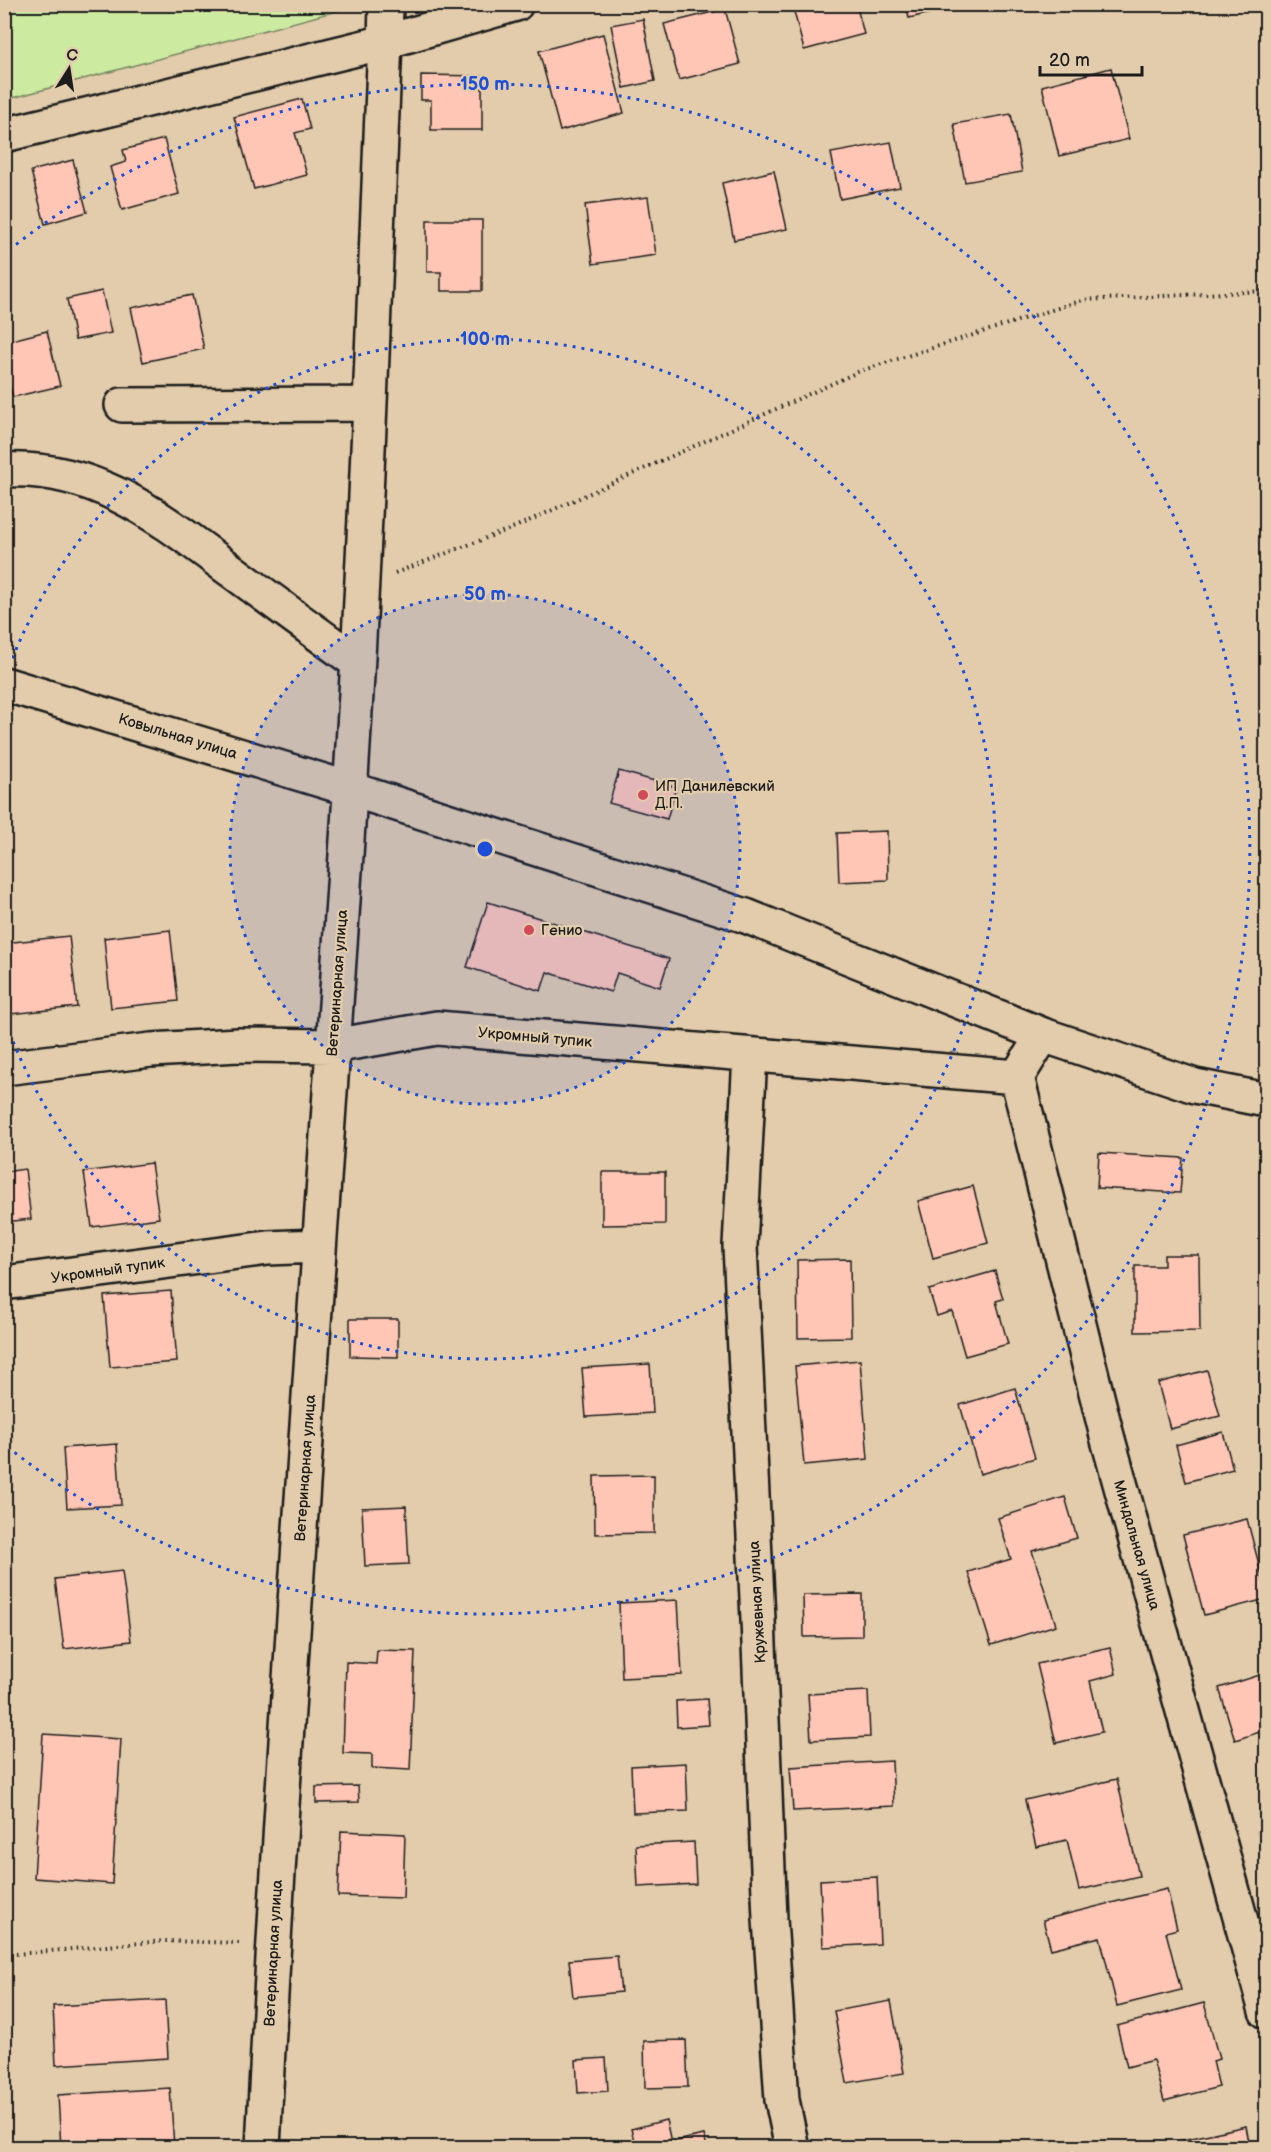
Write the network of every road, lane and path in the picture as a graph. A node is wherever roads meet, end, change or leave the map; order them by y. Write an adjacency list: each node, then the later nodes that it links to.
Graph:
1 (386, 4): 3 (street, Ветеринарная улица)
2 (516, 4): 3 (street)
3 (385, 42): 4 (street); 6 (street, Ветеринарная улица)
4 (4, 135)
5 (1266, 291): 9 (path)
6 (369, 404): 7 (street); 9 (street, Ветеринарная улица)
7 (122, 405)
8 (4, 470): 10 (street)
9 (360, 586): 10 (street, Ветеринарная улица)
10 (357, 662): 12 (street, Ветеринарная улица)
11 (4, 684): 12 (street, Ковыльная улица)
12 (350, 789): 13 (street, Ковыльная улица); 14 (street, Ветеринарная улица)
13 (1044, 1035): 17 (street); 18 (street, Ковыльная улица)
14 (333, 1046): 15 (street, Укромный тупик); 16 (street, Укромный тупик); 19 (street, Ветеринарная улица)
15 (750, 1055): 17 (street, Укромный тупик); 25 (street, Кружевная улица)
16 (4, 1068)
17 (1017, 1077): 23 (street, Миндальная улица)
18 (1266, 1100)
19 (318, 1246): 20 (street, Укромный тупик); 21 (street, Ветеринарная улица)
20 (4, 1284)
21 (273, 1944): 22 (path); 24 (street, Ветеринарная улица)
22 (4, 1955)
23 (1266, 2011)
24 (263, 2148)
25 (792, 2148)

